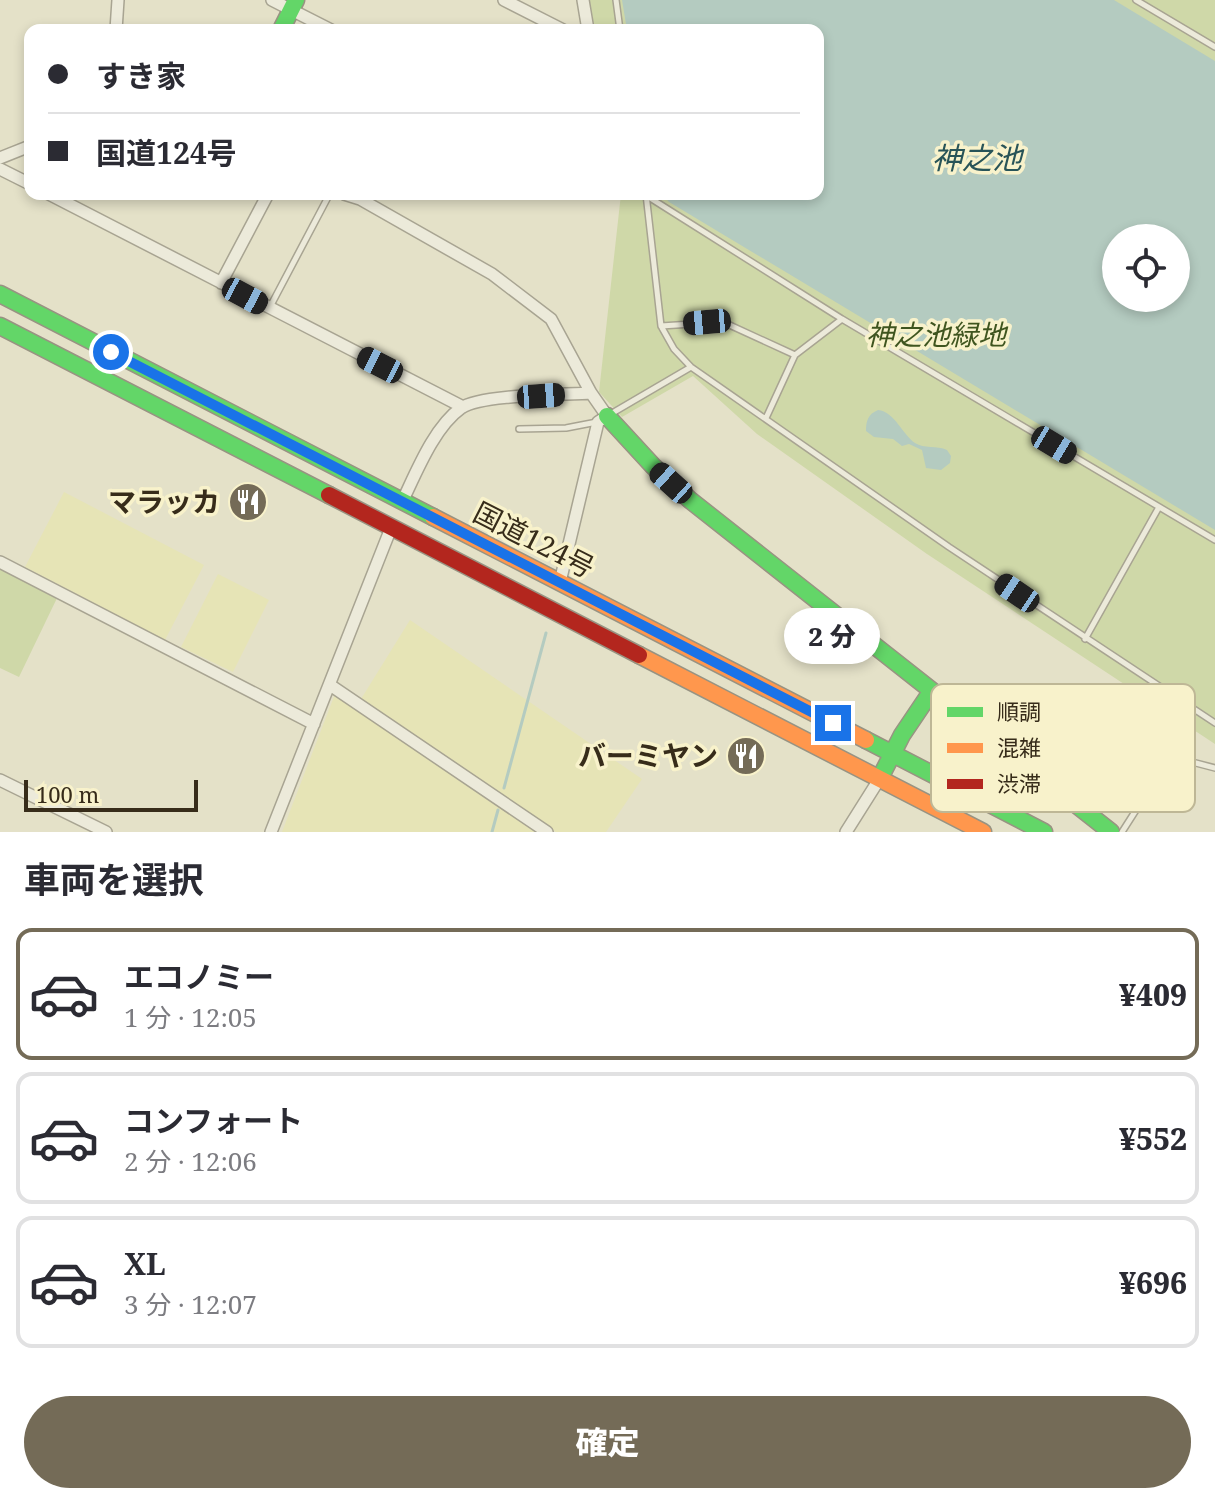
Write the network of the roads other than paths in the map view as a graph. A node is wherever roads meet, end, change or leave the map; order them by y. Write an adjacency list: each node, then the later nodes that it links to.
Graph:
1 (118, 0): 8 (street)
2 (272, 0): 7 (street)
3 (504, 0): 11 (street)
4 (583, 0): 12 (street)
5 (616, 0): 13 (lane)
6 (1136, 0): 14 (lane)
7 (294, 5): 9 (main road); 10 (street)
8 (116, 24)
9 (284, 24)
10 (322, 24)
11 (551, 24)
12 (587, 24)
13 (619, 24)
14 (1215, 47)
15 (24, 148): 16 (street)
16 (0, 158)
17 (0, 169): 18 (street)
18 (24, 181)
19 (61, 200): 25 (street)
20 (265, 200): 25 (street)
21 (326, 200): 27 (lane)
22 (362, 200): 33 (street)
23 (647, 200): 30 (lane)
24 (654, 200): 28 (lane)
25 (221, 283): 27 (street)
26 (0, 294): 38 (main road, 国道124号)
27 (269, 308): 34 (street)
28 (842, 319): 31 (lane); 39 (lane)
29 (0, 326): 40 (main road, 国道124号)
30 (661, 326): 31 (lane); 32 (lane)
31 (795, 355): 35 (lane)
32 (691, 367): 35 (lane); 36 (lane)
33 (591, 393): 34 (street); 36 (street)
34 (463, 407): 38 (street)
35 (766, 418): 44 (lane)
36 (603, 419): 37 (lane); 43 (street); 47 (main road)
37 (519, 429)
38 (402, 502): 43 (main road, 国道124号)
39 (1159, 507): 41 (lane); 44 (lane)
40 (391, 528): 46 (street); 55 (main road, 国道124号)
41 (1215, 540)
42 (0, 562): 50 (street)
43 (560, 582): 51 (main road, 国道124号)
44 (1085, 639): 45 (lane)
45 (1155, 684)
46 (330, 685): 50 (street); 65 (street)
47 (931, 692): 51 (main road)
48 (1195, 710): 49 (lane)
49 (1215, 723)
50 (314, 724): 64 (street)
51 (892, 753): 54 (main road, 国道124号); 55 (main road)
52 (1195, 763): 53 (lane)
53 (1215, 768)
54 (931, 773)
55 (880, 778): 57 (main road, 国道124号); 66 (street)
56 (0, 780): 63 (street)
57 (931, 810)
58 (935, 812): 62 (main road, 国道124号)
59 (1006, 812): 68 (main road, 国道124号)
60 (1085, 812): 69 (main road)
61 (1135, 812): 70 (lane)
62 (957, 826): 67 (main road, 国道124号)
63 (106, 832)
64 (271, 832)
65 (547, 832)
66 (846, 832)
67 (983, 832)
68 (1044, 832)
69 (1111, 832)
70 (1122, 832)

